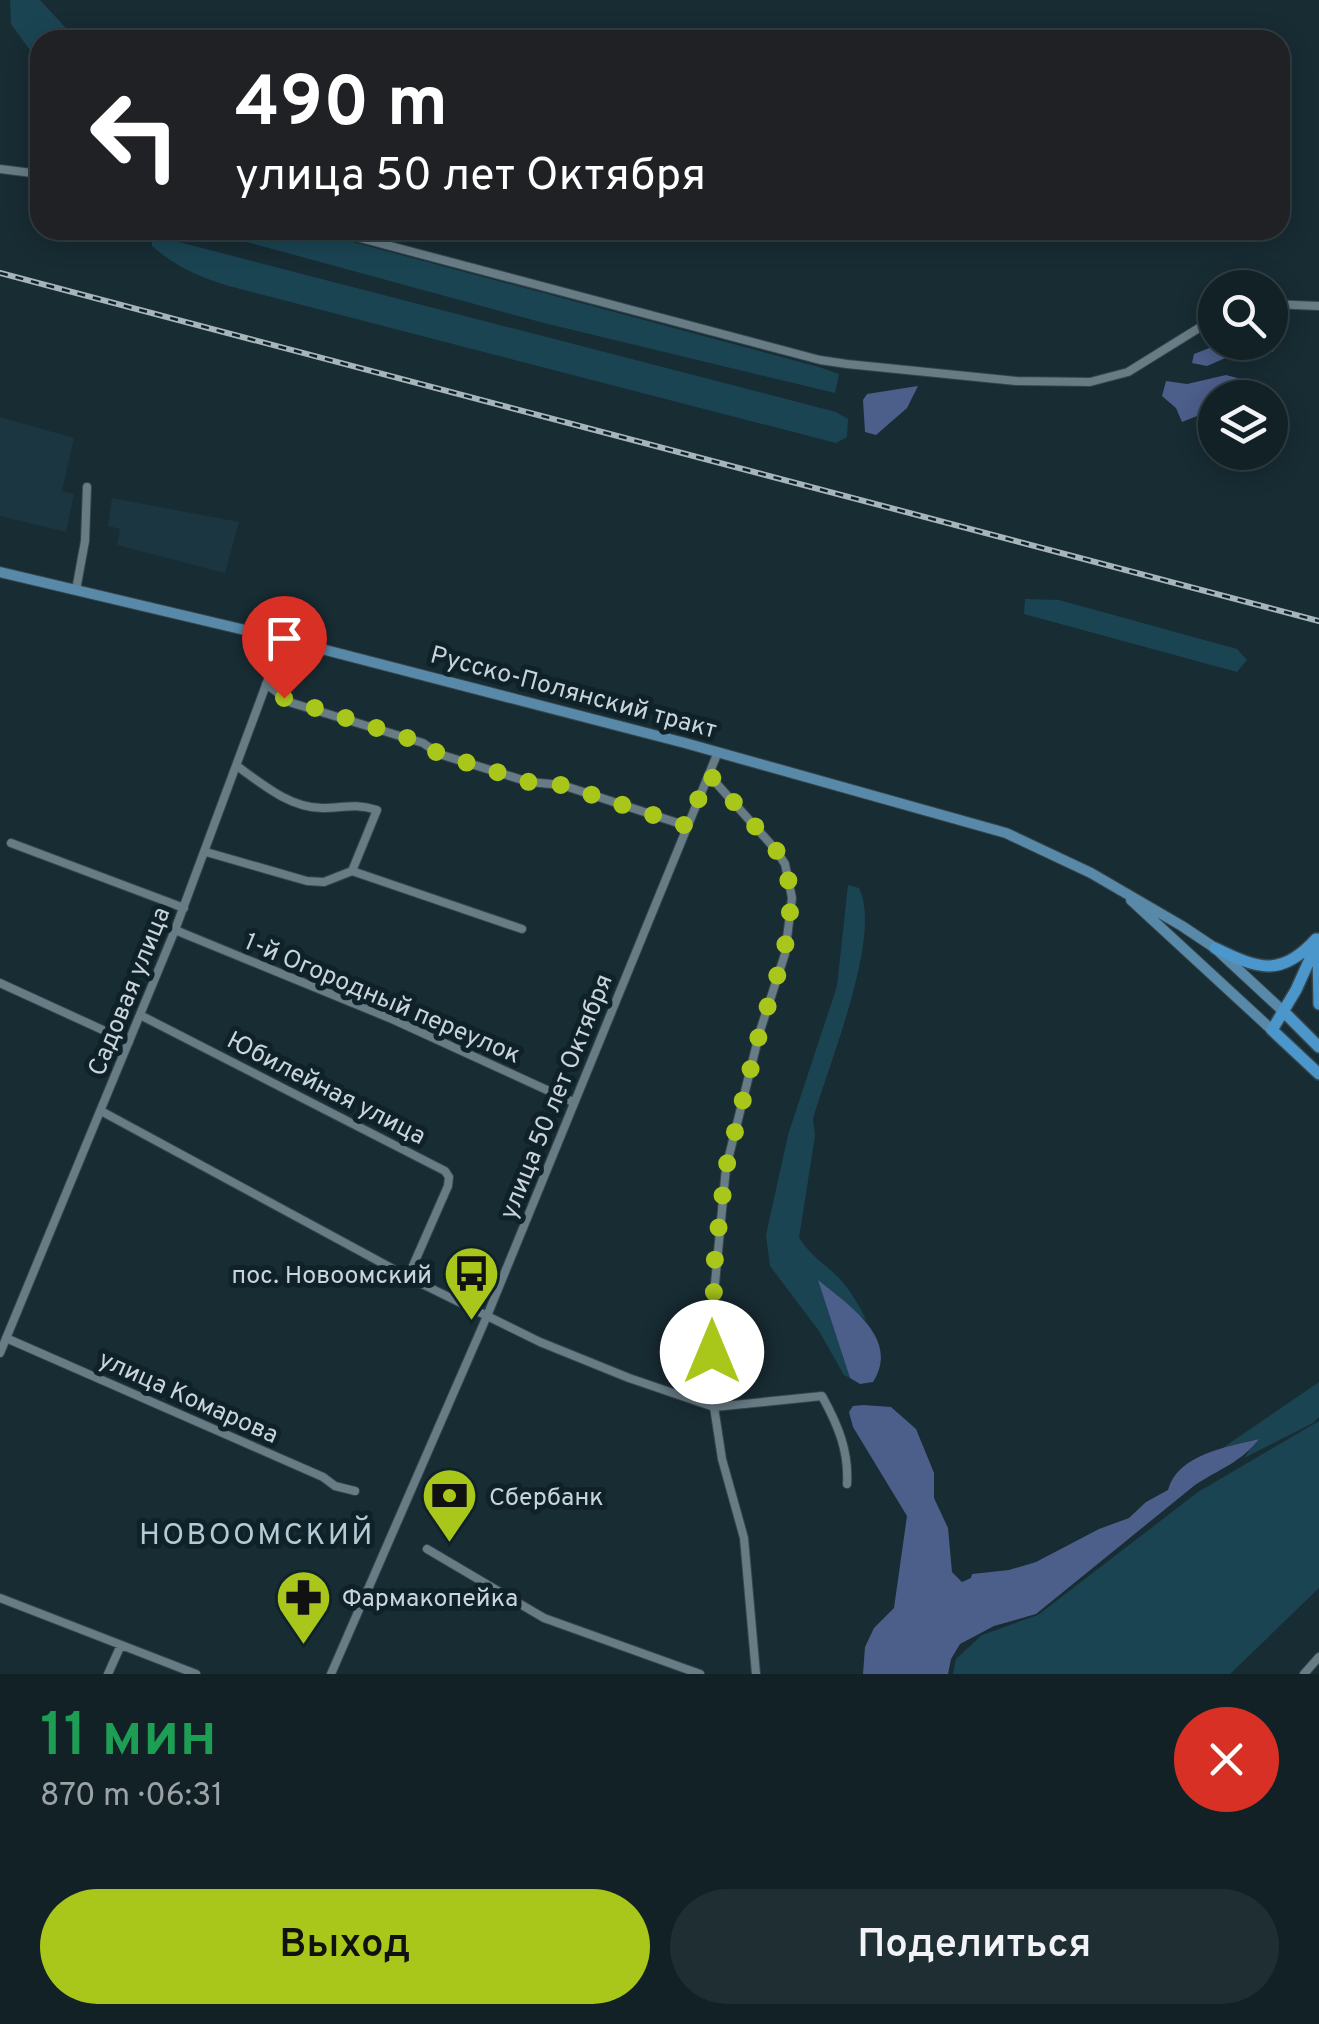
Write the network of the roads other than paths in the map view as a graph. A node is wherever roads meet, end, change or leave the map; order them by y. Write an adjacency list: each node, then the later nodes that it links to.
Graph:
1 (0, 169): 2 (street)
2 (30, 173)
3 (368, 240): 6 (street)
4 (1288, 305): 5 (street)
5 (1319, 306)
6 (1198, 329)
7 (87, 487): 9 (street)
8 (0, 572): 9 (main road, Русско-Полянский тракт)
9 (76, 590): 10 (main road, Русско-Полянский тракт)
10 (283, 640): 11 (street, Садовая улица); 12 (main road, Русско-Полянский тракт)
11 (266, 684): 13 (street, Садовая улица); 15 (street)
12 (718, 752): 14 (street, улица 50 лет Октября); 19 (main road, Русско-Полянский тракт)
13 (237, 766): 17 (street, Садовая улица); 18 (street)
14 (709, 774): 15 (street, улица 50 лет Октября); 40 (street)
15 (687, 826): 34 (street, улица 50 лет Октября)
16 (12, 843): 20 (street)
17 (206, 852): 18 (street); 20 (street, Садовая улица)
18 (352, 872): 21 (street)
19 (1123, 892): 24 (main road, Русско-Полянский тракт); 30 (main road, Русско-Полянский тракт)
20 (184, 908): 22 (street, Садовая улица)
21 (522, 929)
22 (175, 930): 29 (street, Садовая улица); 34 (street, 1-й Огородный переулок)
23 (1319, 938): 24 (main road); 28 (main road)
24 (1216, 948): 28 (main road, Русско-Полянский тракт)
25 (1319, 950): 27 (main road)
26 (0, 983): 31 (street)
27 (1319, 1004)
28 (1284, 1012): 30 (main road); 32 (main road, Русско-Полянский тракт)
29 (140, 1015): 31 (street, Садовая улица); 36 (street, Юбилейная улица)
30 (1272, 1030): 33 (main road, Русско-Полянский тракт)
31 (129, 1042): 35 (street, Садовая улица)
32 (1319, 1047)
33 (1319, 1074)
34 (574, 1102): 37 (street, улица 50 лет Октября)
35 (101, 1111): 36 (street); 38 (street, Садовая улица)
36 (408, 1277): 37 (street)
37 (487, 1316): 40 (street); 49 (street, улица 50 лет Октября)
38 (6, 1338): 39 (street, Садовая улица); 42 (street, улица Комарова)
39 (0, 1353)
40 (714, 1406): 41 (street); 51 (street)
41 (848, 1484)
42 (355, 1491)
43 (427, 1549): 50 (street)
44 (0, 1598): 45 (street)
45 (121, 1645): 47 (street); 48 (street)
46 (1319, 1657): 52 (street)
47 (108, 1674)
48 (196, 1674)
49 (331, 1674)
50 (700, 1674)
51 (756, 1674)
52 (1304, 1674)

